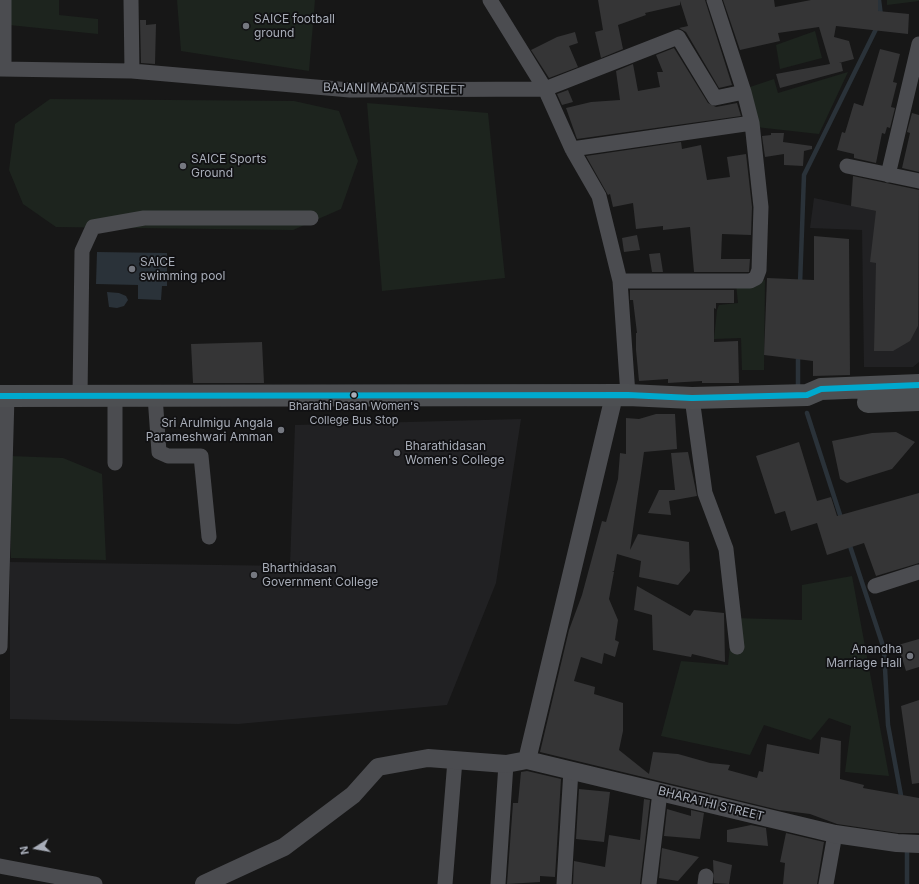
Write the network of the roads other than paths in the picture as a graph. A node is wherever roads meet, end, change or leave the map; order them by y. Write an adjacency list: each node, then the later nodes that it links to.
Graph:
1 (4, 0): 6 (street)
2 (131, 0): 7 (street)
3 (490, 0): 8 (street)
4 (714, 0): 9 (street)
5 (919, 44): 13 (street)
6 (2, 69): 7 (street, BAJANI MADAM STREET)
7 (132, 71): 8 (street, BAJANI MADAM STREET)
8 (545, 89): 9 (street, BAJANI MADAM STREET); 11 (street)
9 (744, 92): 10 (street)
10 (752, 123): 11 (street); 16 (street)
11 (572, 149): 16 (street)
12 (848, 166): 13 (street)
13 (888, 175): 14 (street)
14 (919, 181)
15 (311, 218): 21 (street)
16 (620, 281): 18 (street)
17 (919, 385): 19 (main road)
18 (620, 395): 23 (main road); 24 (main road); 33 (street)
19 (807, 395): 24 (main road); 25 (main road)
20 (3, 396): 21 (main road); 30 (street)
21 (80, 396): 22 (main road)
22 (115, 396): 23 (main road); 26 (street)
23 (155, 396): 27 (street)
24 (692, 398): 31 (street)
25 (919, 400)
26 (114, 463)
27 (209, 537)
28 (919, 572): 29 (street)
29 (875, 586)
30 (0, 647)
31 (737, 647)
32 (455, 760): 34 (street); 41 (street); 42 (street)
33 (527, 760): 34 (street); 35 (street, BHARATHI STREET)
34 (506, 764): 43 (street)
35 (571, 770): 36 (street, BHARATHI STREET); 44 (street)
36 (660, 792): 37 (street, BHARATHI STREET); 45 (street)
37 (835, 834): 38 (street, BHARATHI STREET); 46 (street)
38 (919, 844)
39 (0, 866): 40 (street)
40 (95, 884)
41 (204, 884)
42 (445, 884)
43 (498, 884)
44 (564, 884)
45 (649, 884)
46 (826, 884)

